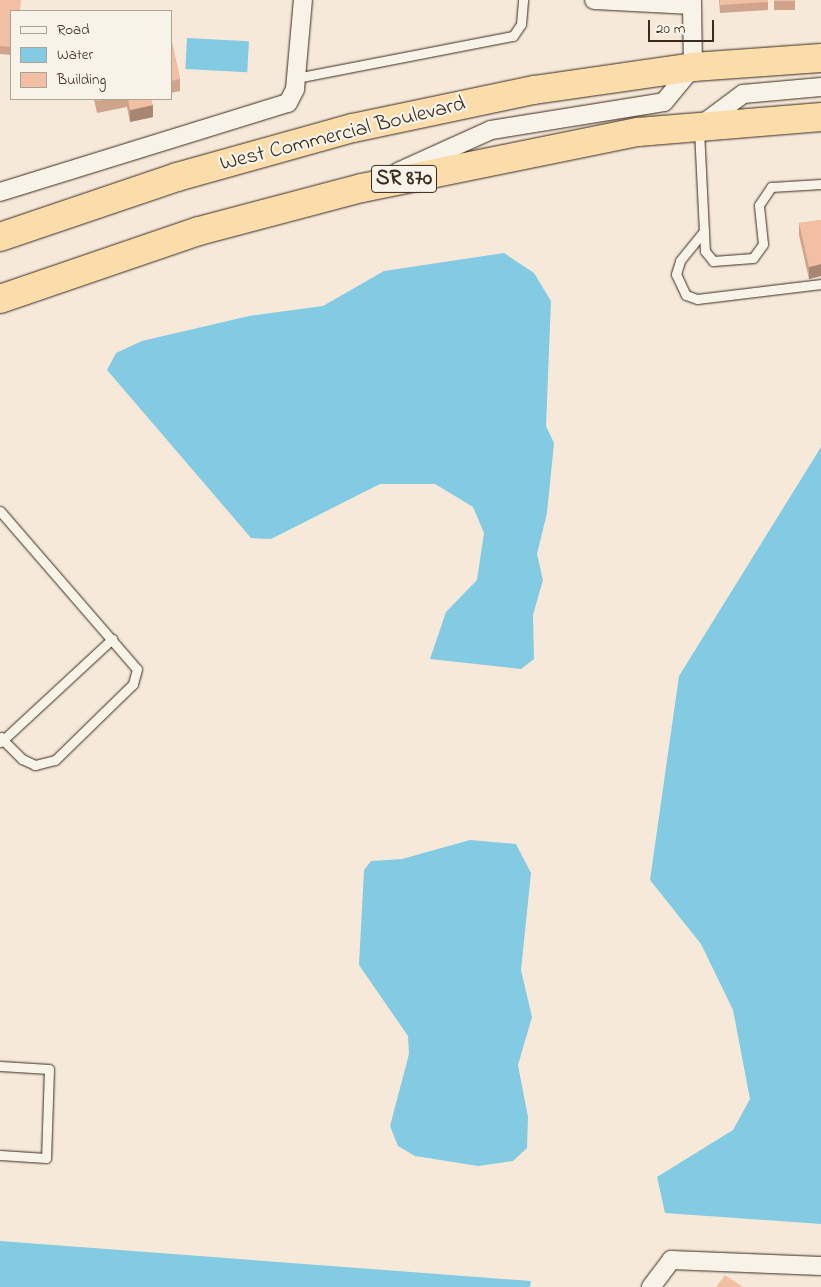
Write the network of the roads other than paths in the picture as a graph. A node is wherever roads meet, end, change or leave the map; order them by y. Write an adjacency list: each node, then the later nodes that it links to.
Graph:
1 (303, 0): 7 (street)
2 (522, 0): 7 (lane)
3 (594, 0): 4 (street)
4 (692, 2): 6 (street)
5 (821, 58): 6 (highway, West Commercial Boulevard)
6 (693, 67): 12 (street, West Commercial Boulevard); 15 (highway, West Commercial Boulevard)
7 (296, 78): 13 (street)
8 (821, 86): 10 (street)
9 (821, 116): 10 (highway, West Commercial Boulevard / SR 870)
10 (698, 127): 12 (highway, West Commercial Boulevard / SR 870); 14 (lane)
11 (821, 184): 14 (lane)
12 (362, 188): 17 (highway, West Commercial Boulevard / SR 870)
13 (0, 192)
14 (704, 231): 16 (lane)
15 (0, 237)
16 (821, 284)
17 (0, 299)
18 (0, 511): 19 (lane)
19 (112, 639): 20 (lane); 20 (lane)
20 (1, 739)
21 (0, 1066): 22 (lane)
22 (0, 1155)
23 (821, 1266): 24 (street)
24 (650, 1287)

